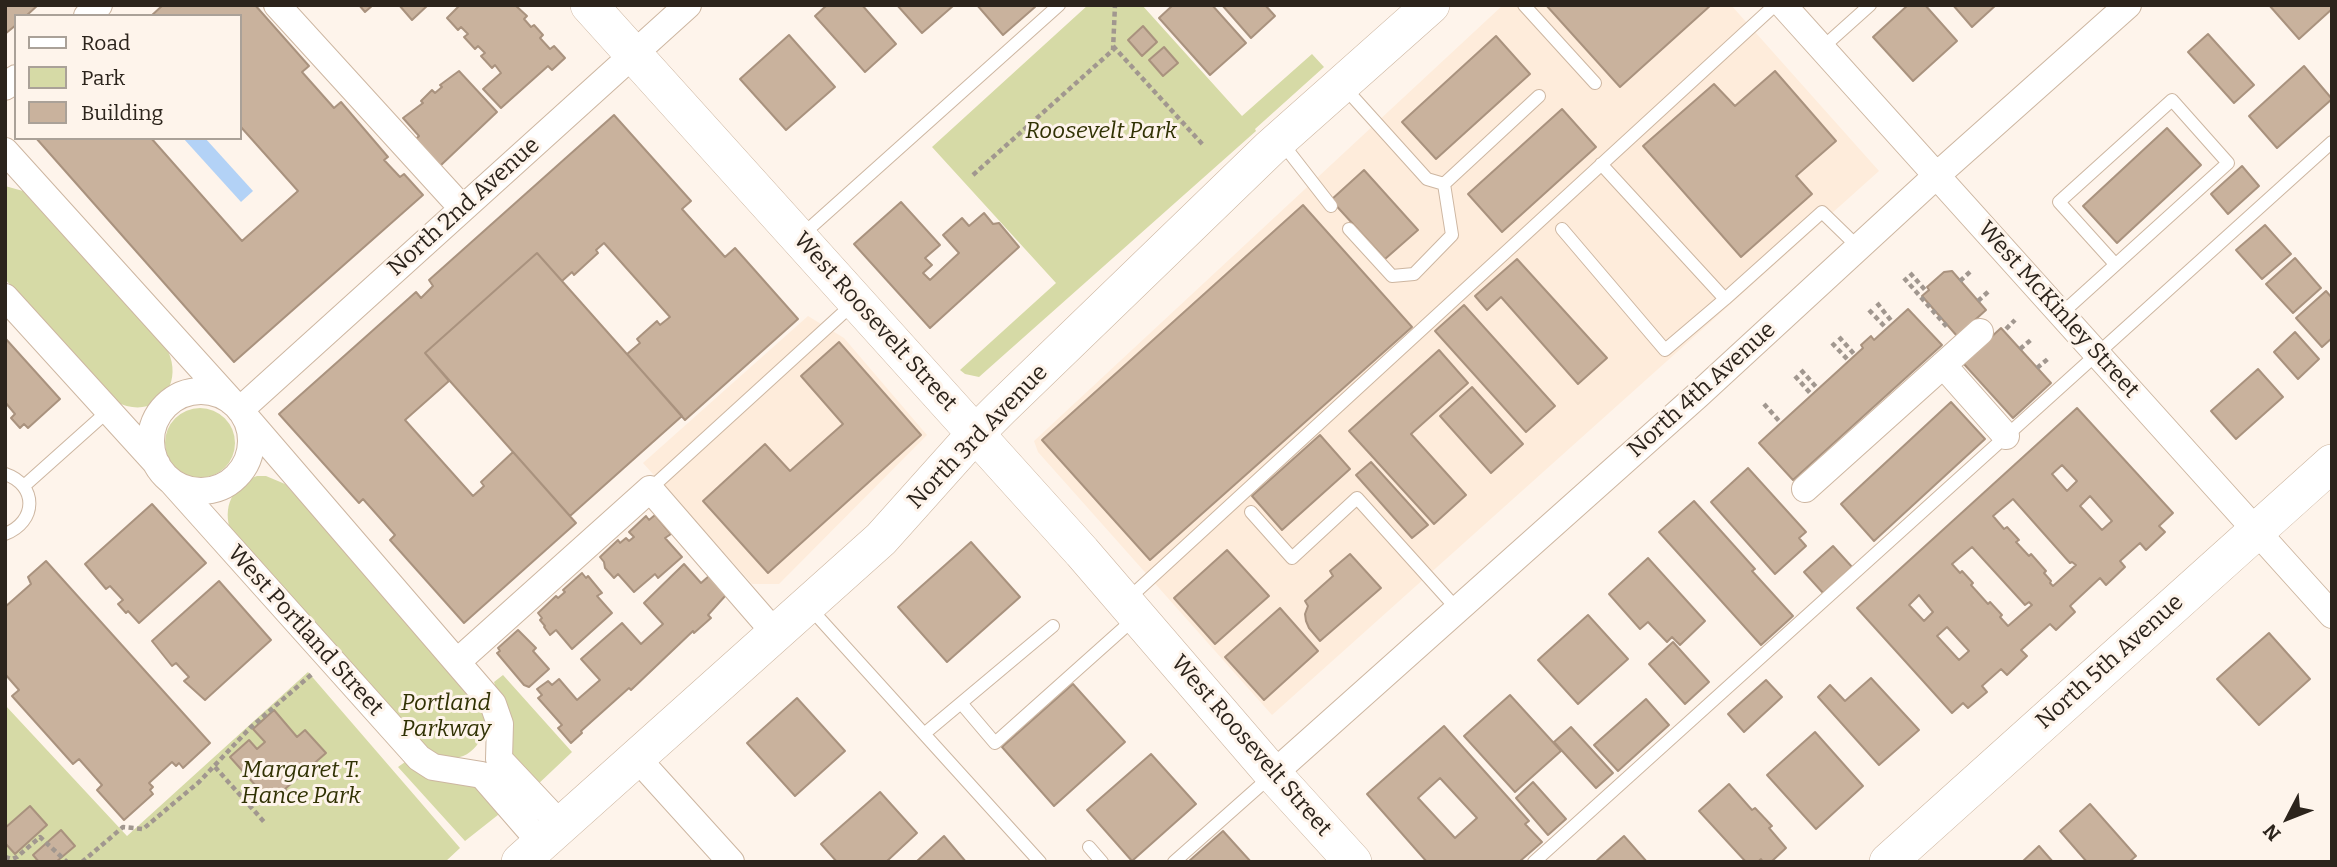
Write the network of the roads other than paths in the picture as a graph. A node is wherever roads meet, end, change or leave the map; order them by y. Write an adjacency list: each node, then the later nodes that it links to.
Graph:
1 (277, 5): 23 (street)
2 (589, 5): 12 (street, West Roosevelt Street)
3 (688, 5): 12 (street, North 2nd Avenue)
4 (1059, 5): 26 (lane)
5 (1431, 5): 14 (street, North 3rd Avenue)
6 (1524, 5): 13 (lane)
7 (1775, 5): 19 (lane)
8 (1783, 5): 11 (street, West McKinley Street)
9 (1870, 5): 11 (lane)
10 (2128, 5): 20 (street, North 4th Avenue)
11 (1822, 48): 20 (street, West McKinley Street)
12 (633, 54): 23 (street, North 2nd Avenue); 26 (street, West Roosevelt Street)
13 (1595, 83)
14 (1342, 84): 16 (street, North 3rd Avenue); 21 (lane)
15 (1539, 96): 21 (lane)
16 (1280, 140): 22 (lane); 38 (street, North 3rd Avenue)
17 (2332, 142): 34 (lane)
18 (5, 151): 36 (street)
19 (1601, 164): 30 (lane); 50 (lane)
20 (1936, 176): 27 (street, North 4th Avenue); 32 (street, West McKinley Street)
21 (1444, 184): 24 (lane)
22 (1332, 206)
23 (462, 208): 36 (street, North 2nd Avenue)
24 (1349, 229)
25 (1562, 229): 30 (lane)
26 (799, 237): 31 (street, West Roosevelt Street)
27 (1858, 247): 30 (lane); 51 (street, North 4th Avenue)
28 (2115, 264): 28 (lane); 32 (lane)
29 (5, 297): 37 (street, West Portland Street)
30 (1725, 299)
31 (857, 300): 38 (street, West Roosevelt Street); 44 (lane)
32 (2060, 313): 34 (street, West McKinley Street)
33 (1991, 331): 35 (street)
34 (2097, 353): 39 (lane); 47 (street, West McKinley Street)
35 (1943, 365): 39 (street); 45 (street)
36 (239, 409): 41 (street); 41 (street); 55 (street)
37 (108, 411): 41 (street, West Portland Street); 43 (lane)
38 (975, 434): 49 (street, North 3rd Avenue); 50 (street, West Roosevelt Street)
39 (2006, 436): 68 (lane)
40 (2332, 463): 47 (street, North 5th Avenue)
41 (165, 473): 59 (street, West Portland Street)
42 (5, 474): 43 (lane)
43 (24, 486): 48 (lane)
44 (650, 489): 54 (street); 55 (street)
45 (1805, 489)
46 (1251, 512): 51 (lane)
47 (2257, 530): 52 (street, West McKinley Street); 69 (street, North 5th Avenue)
48 (5, 534)
49 (807, 605): 54 (street, North 3rd Avenue); 57 (lane)
50 (1131, 608): 56 (lane); 60 (street, West Roosevelt Street)
51 (1457, 609): 60 (street, North 4th Avenue)
52 (2332, 615)
53 (1053, 626): 56 (lane)
54 (775, 633): 58 (street, North 3rd Avenue)
55 (457, 662): 59 (street)
56 (961, 704): 57 (lane)
57 (924, 734): 64 (lane)
58 (636, 757): 61 (street, North 3rd Avenue); 63 (street)
59 (490, 767): 61 (street)
60 (1273, 774): 66 (lane); 67 (street, West Roosevelt Street)
61 (541, 843)
62 (1089, 847): 65 (lane)
63 (731, 862)
64 (1040, 862)
65 (1102, 862)
66 (1174, 862)
67 (1353, 862)
68 (1534, 862)
69 (1888, 862)

